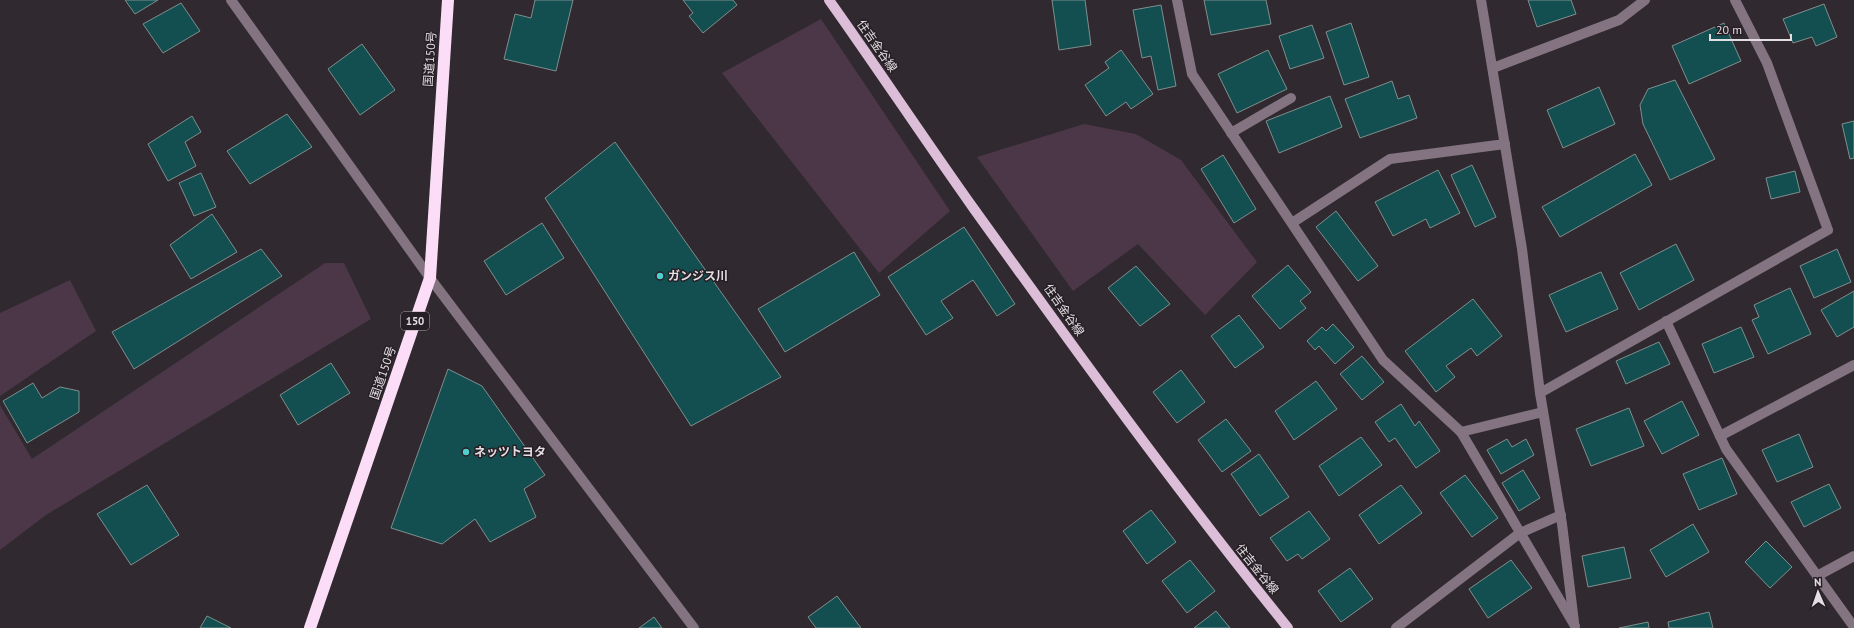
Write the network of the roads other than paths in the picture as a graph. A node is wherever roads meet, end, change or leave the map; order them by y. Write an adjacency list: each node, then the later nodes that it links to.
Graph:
1 (231, 0): 13 (street)
2 (829, 0): 28 (main road, 住吉金谷線)
3 (1178, 0): 10 (street)
4 (1481, 0): 8 (street)
5 (1645, 0): 8 (street)
6 (1735, 0): 14 (street)
7 (450, 1): 13 (highway, 国道150号 / 150)
8 (1493, 68): 11 (street)
9 (1291, 98): 10 (street)
10 (1231, 133): 12 (street)
11 (1505, 144): 12 (street); 16 (street)
12 (1292, 223): 18 (street)
13 (430, 278): 26 (highway, 国道150号 / 150); 27 (street)
14 (1666, 321): 16 (street); 19 (street)
15 (1854, 364): 19 (street)
16 (1540, 393): 17 (street)
17 (1543, 412): 18 (street); 20 (street)
18 (1461, 432): 21 (street)
19 (1720, 436): 23 (street)
20 (1561, 515): 21 (street); 24 (street)
21 (1520, 533): 24 (street); 29 (street)
22 (1854, 556): 23 (street)
23 (1817, 576): 25 (street)
24 (1575, 627)
25 (1854, 627)
26 (310, 628)
27 (694, 628)
28 (1288, 628)
29 (1396, 628)

